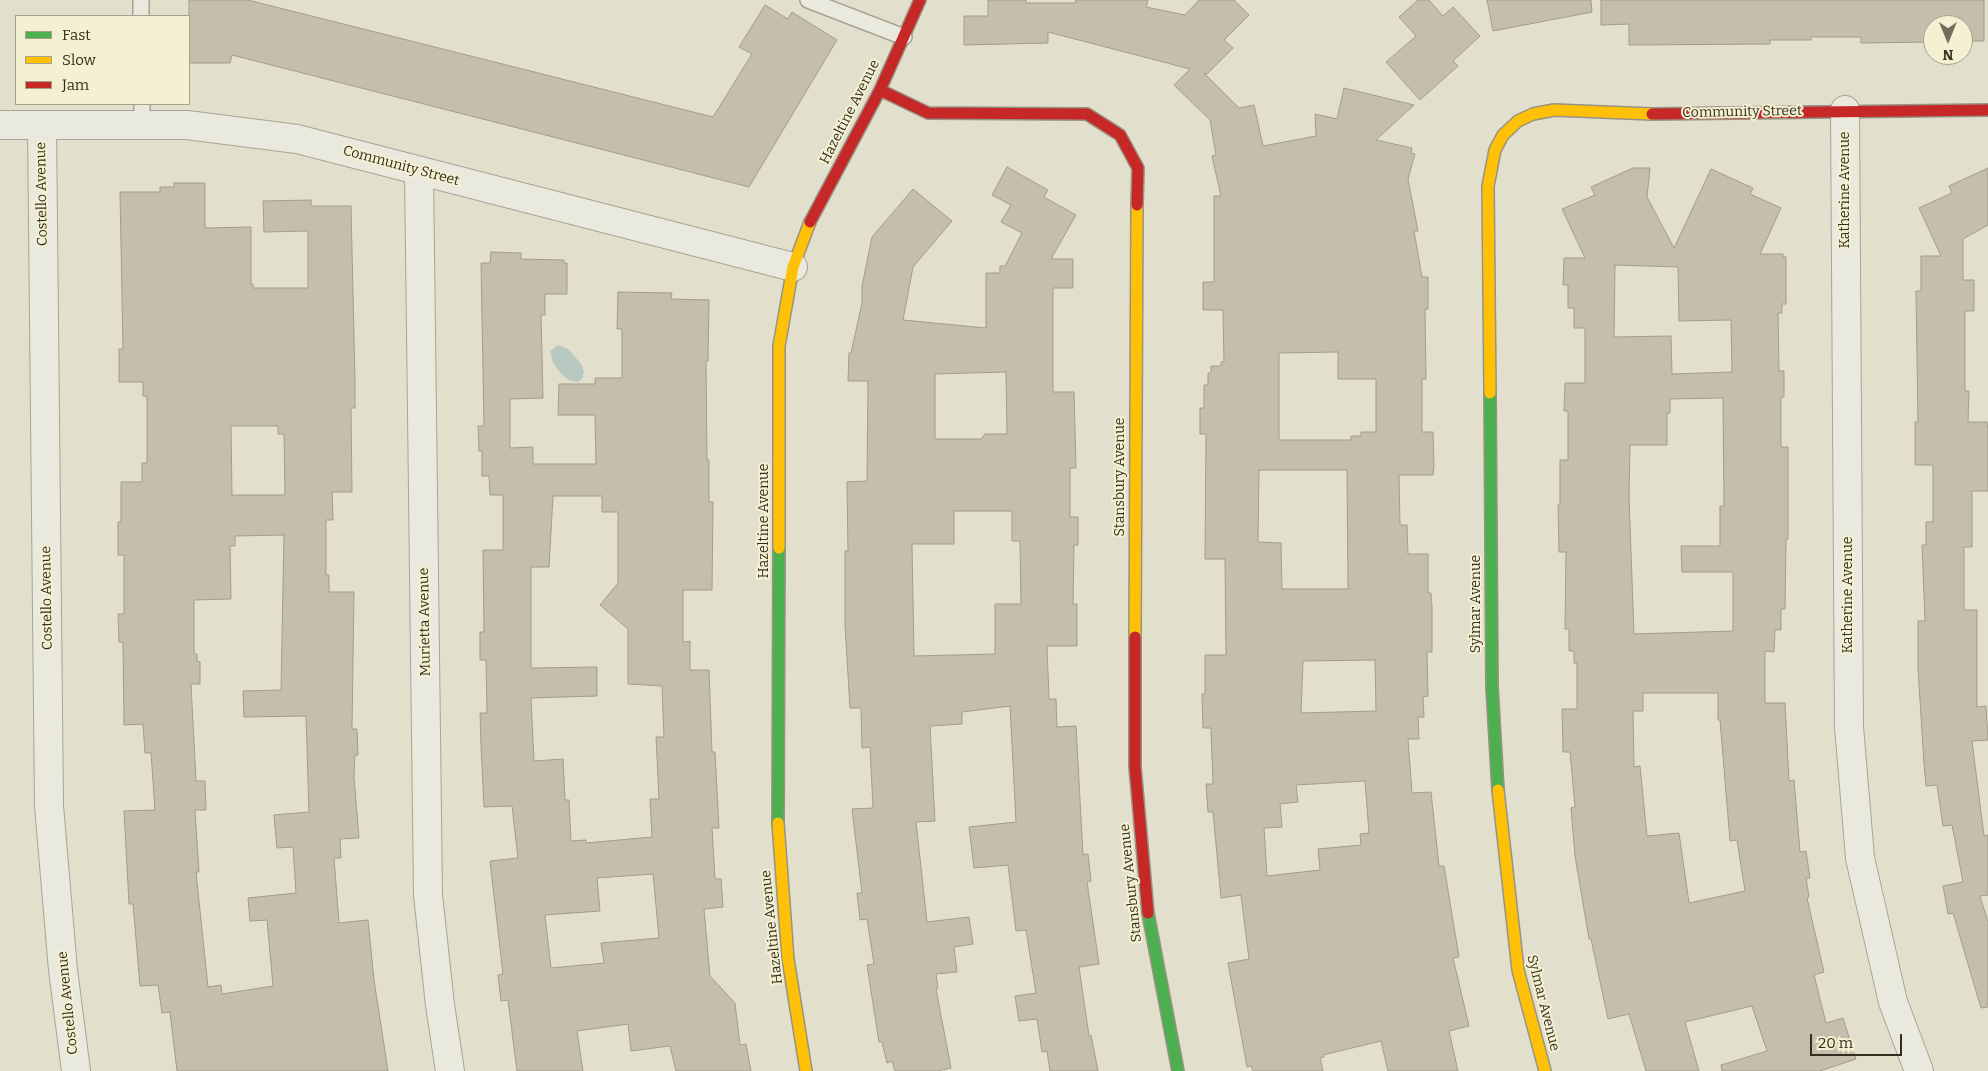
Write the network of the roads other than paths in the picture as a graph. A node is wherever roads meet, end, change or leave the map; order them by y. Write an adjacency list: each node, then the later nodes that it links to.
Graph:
1 (141, 0): 4 (lane)
2 (808, 0): 5 (lane)
3 (920, 0): 5 (street, Hazeltine Avenue)
4 (141, 15)
5 (904, 37): 6 (street, Hazeltine Avenue)
6 (880, 90): 14 (street, Hazeltine Avenue); 18 (street, Stansbury Avenue)
7 (1845, 110): 8 (street, Community Street); 12 (street, Community Street); 20 (street, Katherine Avenue)
8 (1988, 110)
9 (142, 114): 10 (street, Community Street); 13 (street, Community Street)
10 (42, 124): 11 (street, Community Street); 15 (street, Costello Avenue)
11 (0, 125)
12 (1503, 135): 19 (street, Sylmar Avenue)
13 (419, 171): 14 (street, Community Street); 16 (street, Murietta Avenue)
14 (793, 267): 17 (street, Hazeltine Avenue)
15 (76, 1071)
16 (450, 1071)
17 (806, 1071)
18 (1178, 1071)
19 (1545, 1071)
20 (1920, 1071)

